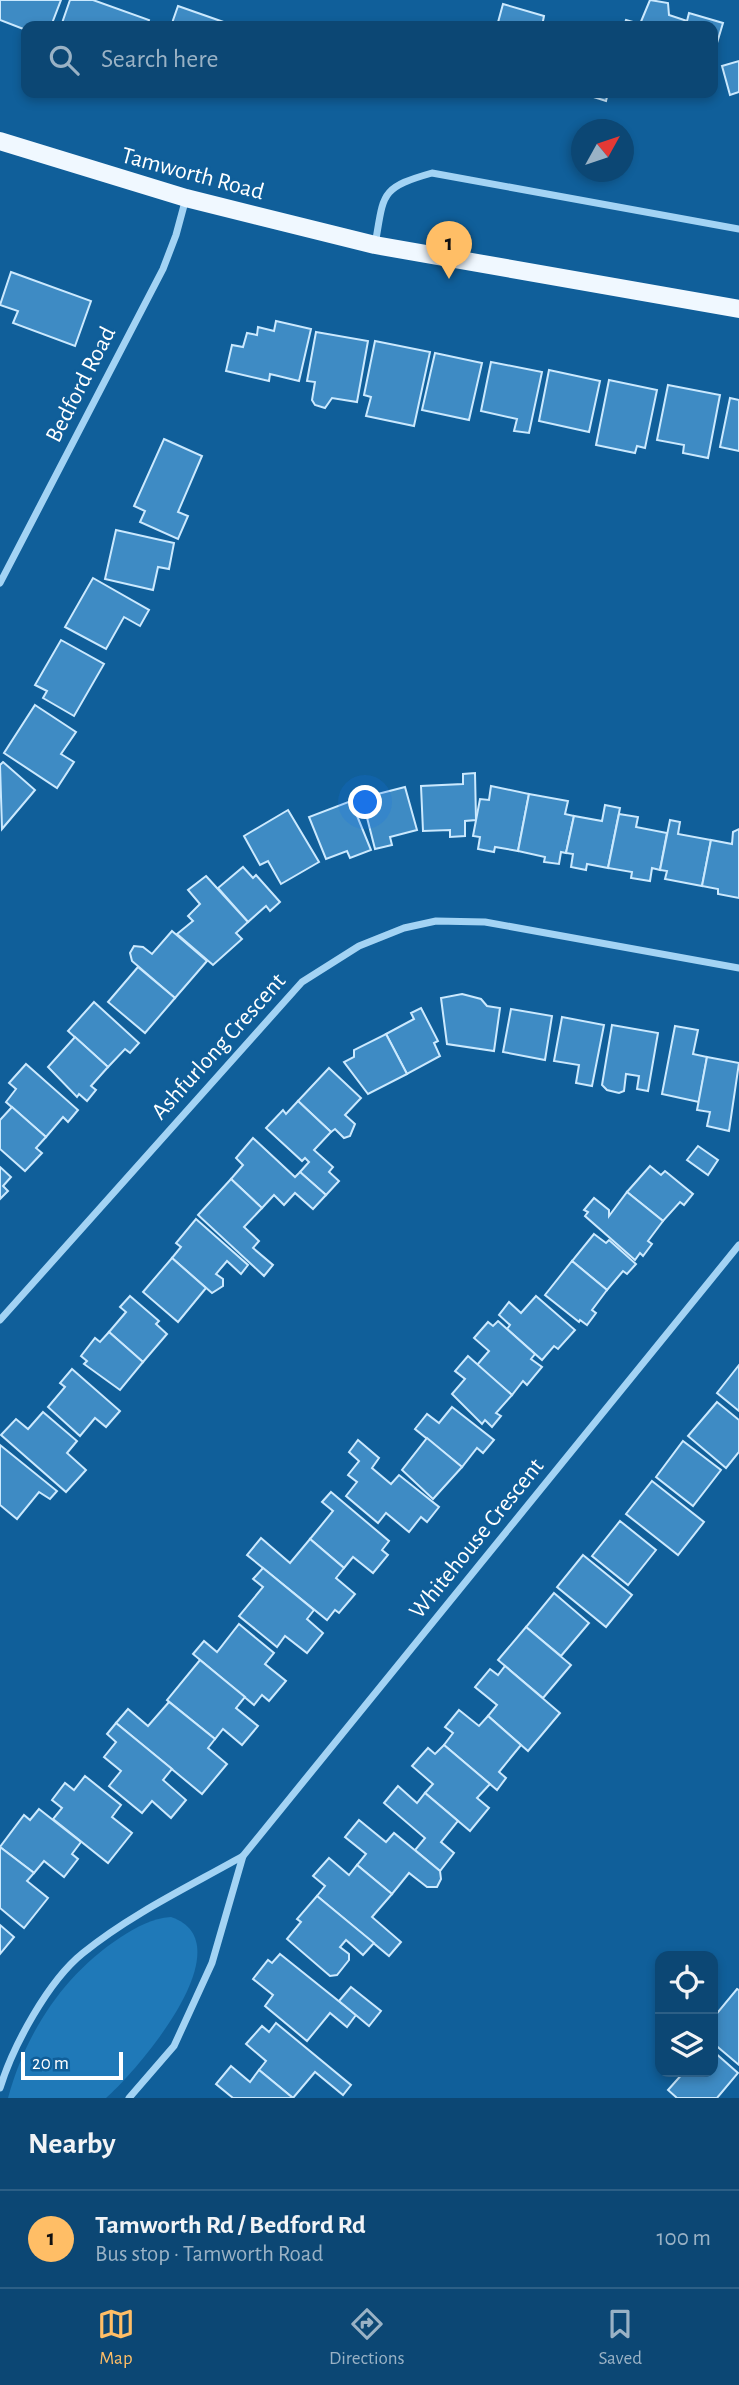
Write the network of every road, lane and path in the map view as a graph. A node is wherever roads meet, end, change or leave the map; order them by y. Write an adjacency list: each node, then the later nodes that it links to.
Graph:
1 (0, 141): 2 (main road, Tamworth Road)
2 (186, 198): 4 (main road, Tamworth Road); 6 (street, Bedford Road)
3 (739, 229): 4 (street)
4 (375, 245): 5 (main road, Tamworth Road)
5 (739, 309)
6 (0, 583)
7 (739, 968): 9 (street, Ashfurlong Crescent)
8 (739, 1245): 10 (street, Whitehouse Crescent)
9 (0, 1320)
10 (243, 1856): 11 (street, Whitehouse Crescent); 12 (street, Whitehouse Crescent)
11 (0, 2088)
12 (129, 2098)

